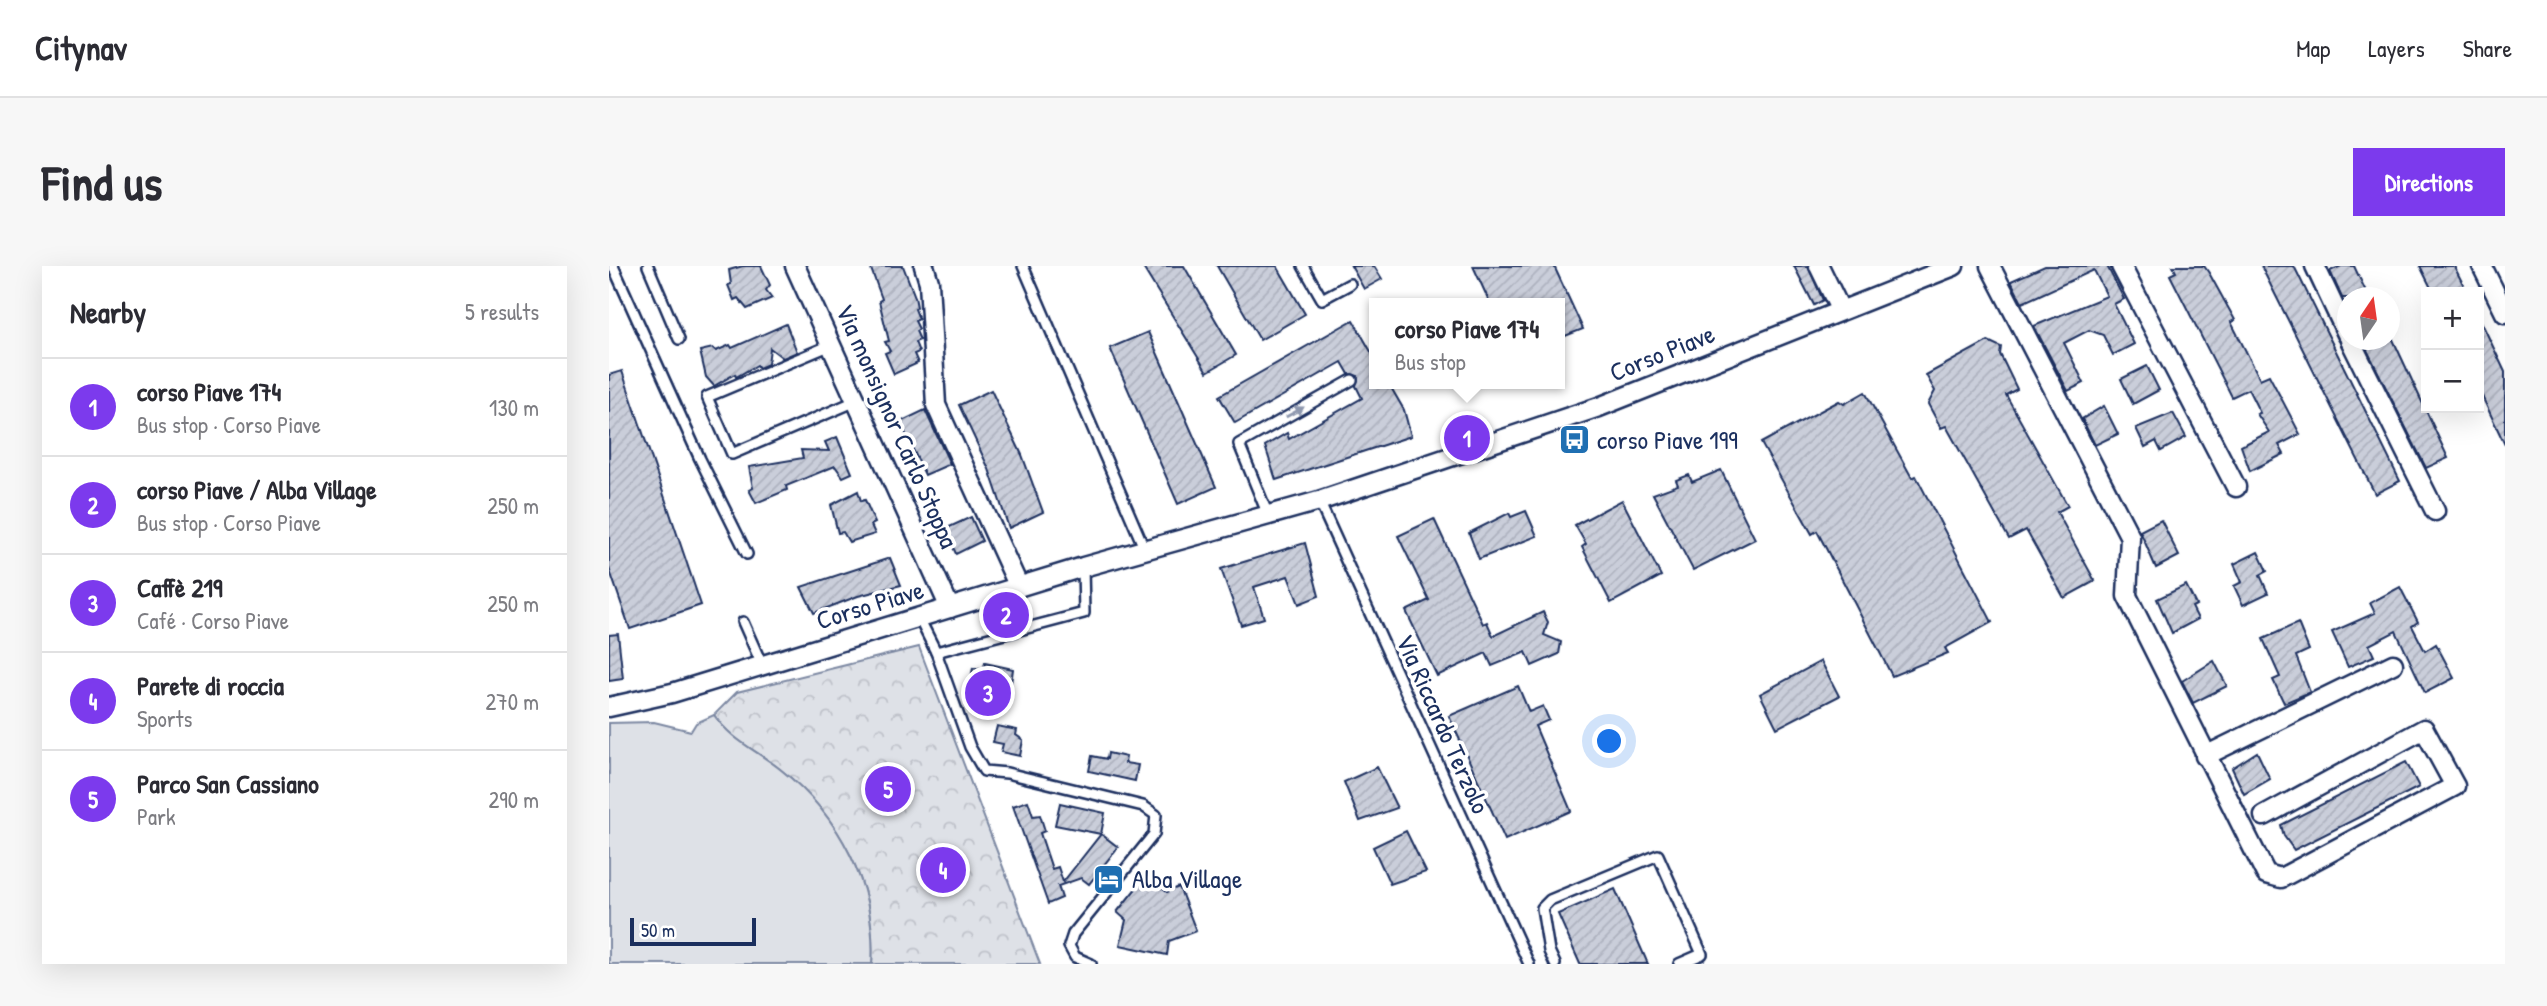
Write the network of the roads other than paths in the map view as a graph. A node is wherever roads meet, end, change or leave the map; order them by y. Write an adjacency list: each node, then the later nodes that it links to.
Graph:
1 (613, 266): 27 (lane)
2 (647, 266): 17 (lane)
3 (795, 266): 18 (street, Via monsignor Carlo Stoppa)
4 (924, 266): 29 (street)
5 (1023, 266): 26 (lane)
6 (1303, 266): 13 (lane)
7 (1819, 266): 14 (street)
8 (1954, 266): 14 (street, Corso Piave)
9 (1990, 266): 37 (street)
10 (2121, 266): 22 (street)
11 (2315, 266): 15 (street)
12 (2482, 266): 16 (street)
13 (1350, 284)
14 (1840, 309): 23 (street, Corso Piave)
15 (2337, 313)
16 (2505, 313)
17 (679, 339)
18 (831, 345): 21 (street, Via monsignor Carlo Stoppa); 21 (lane)
19 (2355, 350): 24 (street)
20 (1352, 380): 25 (lane, one-way to 20)
21 (856, 401): 30 (street, Via monsignor Carlo Stoppa)
22 (2236, 487)
23 (1318, 501): 25 (street, Corso Piave); 40 (lane, Via Riccardo Terzolo)
24 (2435, 511)
25 (1268, 515): 26 (street, Corso Piave)
26 (1145, 550): 28 (street, Corso Piave)
27 (747, 554)
28 (1083, 567): 29 (street, Corso Piave); 33 (lane)
29 (1019, 587): 30 (street, Corso Piave)
30 (950, 608): 31 (street, Corso Piave)
31 (919, 618): 33 (lane); 35 (street, Corso Piave)
32 (743, 622): 35 (lane)
33 (936, 652): 39 (lane)
34 (2393, 664): 37 (street)
35 (762, 666): 36 (street, Corso Piave)
36 (609, 707)
37 (2205, 756): 38 (street)
38 (2265, 816)
39 (1091, 964)
40 (1529, 964)
41 (1555, 964): 42 (lane)
42 (1679, 964)

